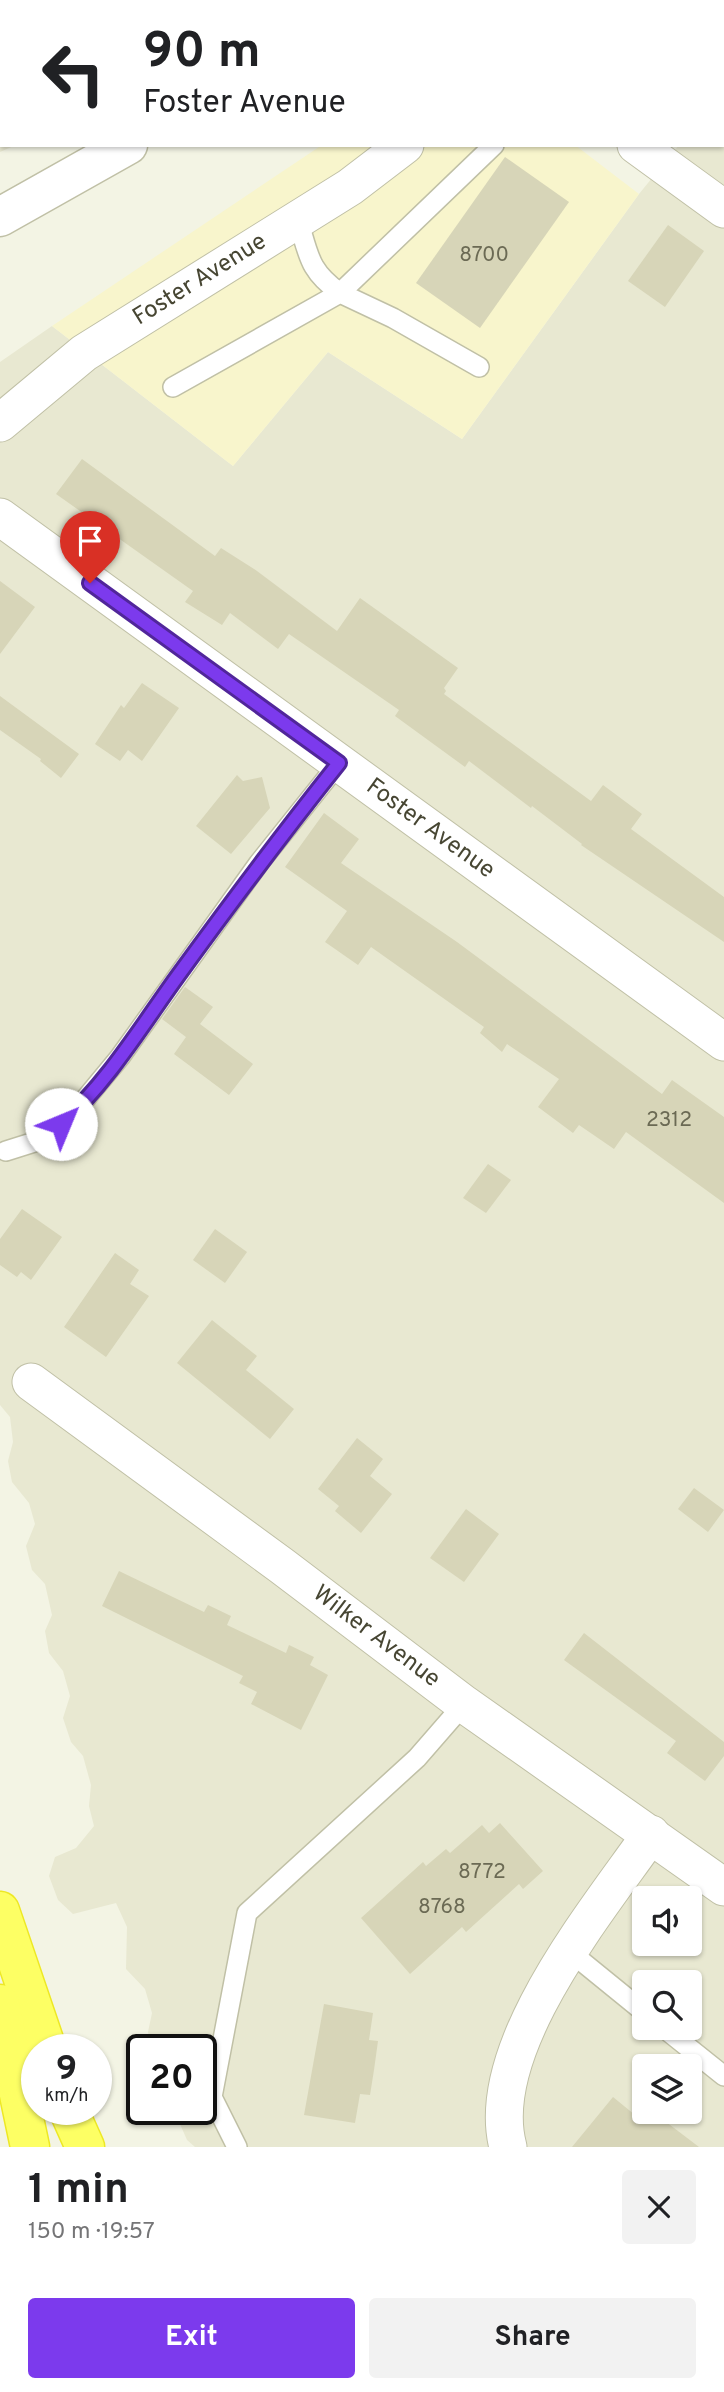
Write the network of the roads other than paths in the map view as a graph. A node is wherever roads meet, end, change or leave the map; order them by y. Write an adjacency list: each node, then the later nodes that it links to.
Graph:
1 (124, 147): 6 (street)
2 (402, 147): 7 (street, Foster Avenue)
3 (492, 147): 8 (lane)
4 (639, 147): 5 (street)
5 (724, 209)
6 (0, 217)
7 (298, 220): 8 (lane); 11 (street, Foster Avenue)
8 (340, 293): 9 (lane); 10 (lane)
9 (479, 366)
10 (173, 387)
11 (0, 423)
12 (0, 517): 13 (street, Foster Avenue)
13 (339, 763): 14 (street, Foster Avenue); 15 (lane)
14 (724, 1042)
15 (6, 1151)
16 (31, 1382): 17 (street, Wilker Avenue)
17 (464, 1704): 18 (street, Wilker Avenue); 30 (lane)
18 (651, 1834): 19 (street, Wilker Avenue); 21 (street)
19 (724, 1887)
20 (0, 1911): 24 (highway)
21 (569, 1951): 22 (lane); 31 (street)
22 (632, 2002)
23 (0, 2004): 28 (highway)
24 (42, 2034)
25 (679, 2040): 26 (lane)
26 (724, 2076)
27 (75, 2125): 29 (highway)
28 (30, 2147)
29 (85, 2147)
30 (237, 2147)
31 (508, 2147)

